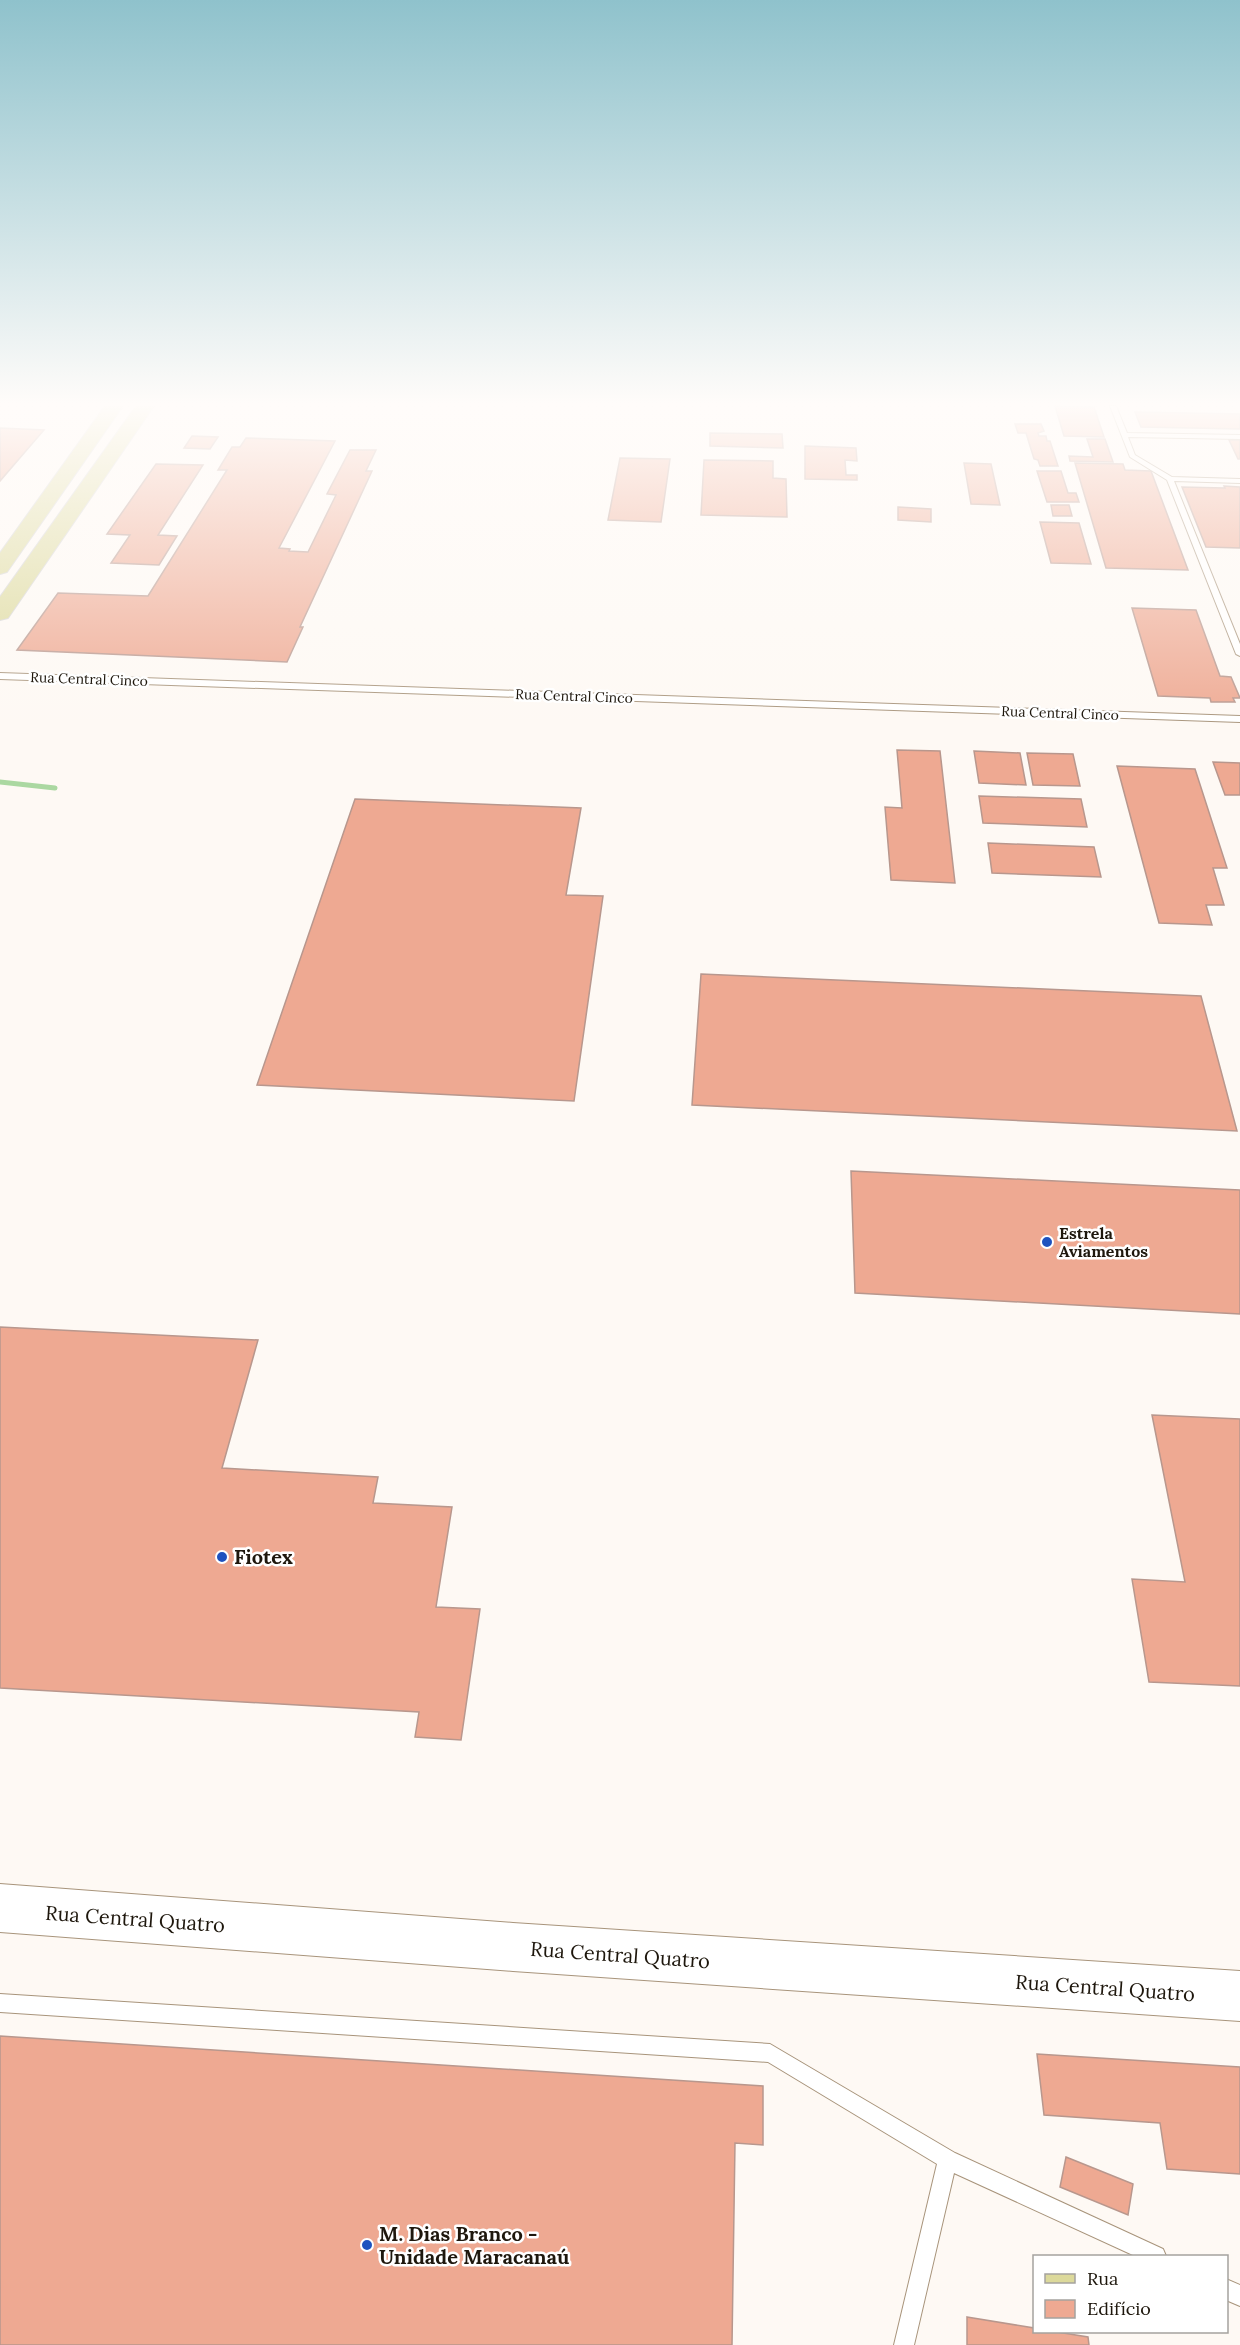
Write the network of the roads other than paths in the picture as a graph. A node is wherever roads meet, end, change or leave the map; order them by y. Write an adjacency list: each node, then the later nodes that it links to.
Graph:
1 (37, 515): 4 (main road)
2 (68, 515): 5 (main road)
3 (1185, 515): 6 (lane)
4 (0, 568)
5 (0, 613)
6 (1240, 654)
7 (0, 676): 8 (lane, Rua Central Cinco)
8 (1240, 719)
9 (0, 1908): 10 (street, Rua Central Quatro)
10 (1240, 1996)
11 (0, 2003): 12 (lane)
12 (948, 2160): 13 (lane); 14 (lane)
13 (1154, 2255)
14 (904, 2345)

